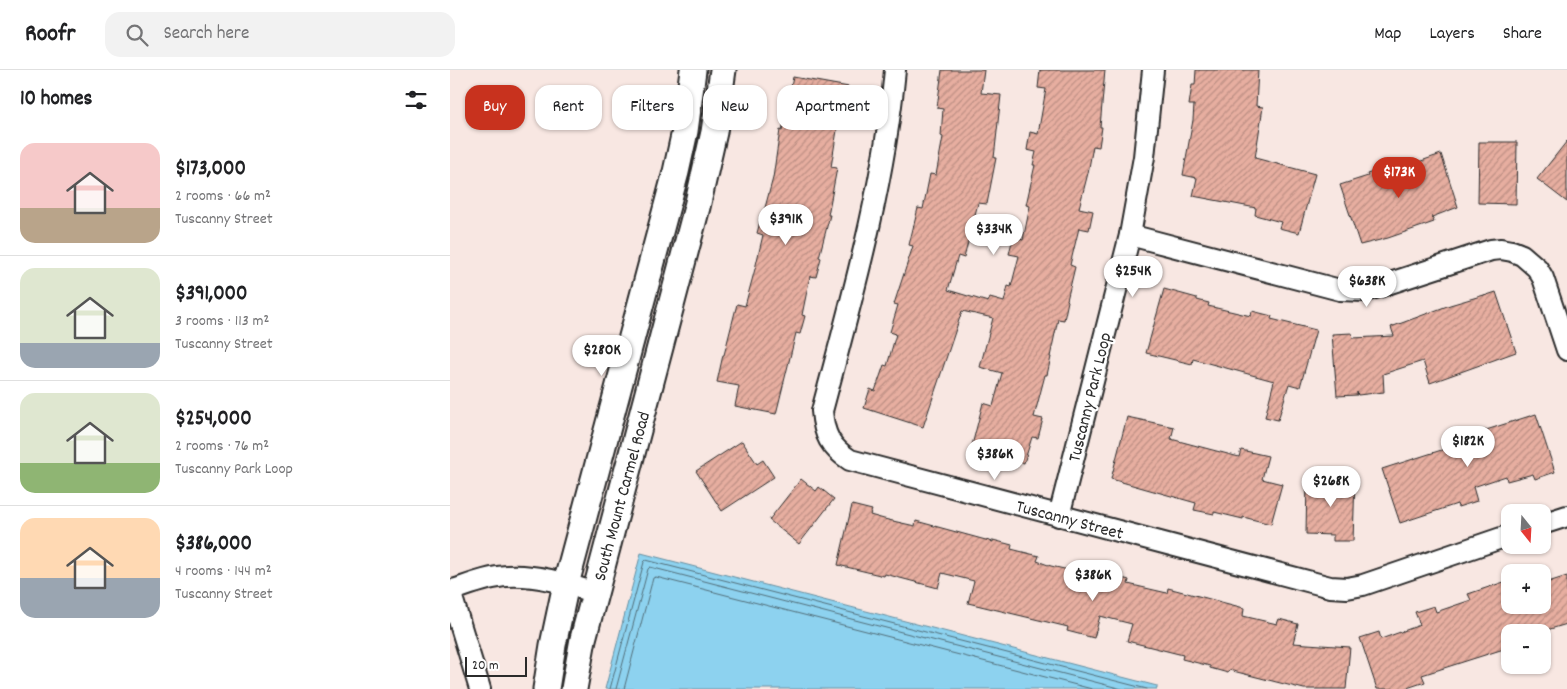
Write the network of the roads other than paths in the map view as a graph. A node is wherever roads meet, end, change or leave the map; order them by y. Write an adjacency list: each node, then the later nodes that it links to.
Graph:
1 (693, 70): 11 (street, South Mount Carmel Road)
2 (722, 70): 13 (street, South Mount Carmel Road)
3 (895, 70): 7 (street, Tuscanny Street)
4 (1153, 70): 5 (street, Tuscanny Park Loop)
5 (1130, 235): 6 (street); 7 (street, Tuscanny Park Loop)
6 (1567, 350)
7 (1059, 516): 10 (street, Tuscanny Street)
8 (1567, 516): 9 (street)
9 (1551, 521)
10 (1501, 538)
11 (566, 584): 12 (street); 13 (street); 15 (street, South Mount Carmel Road)
12 (450, 591): 14 (street)
13 (596, 593): 16 (street, South Mount Carmel Road)
14 (480, 689)
15 (546, 689)
16 (574, 689)

